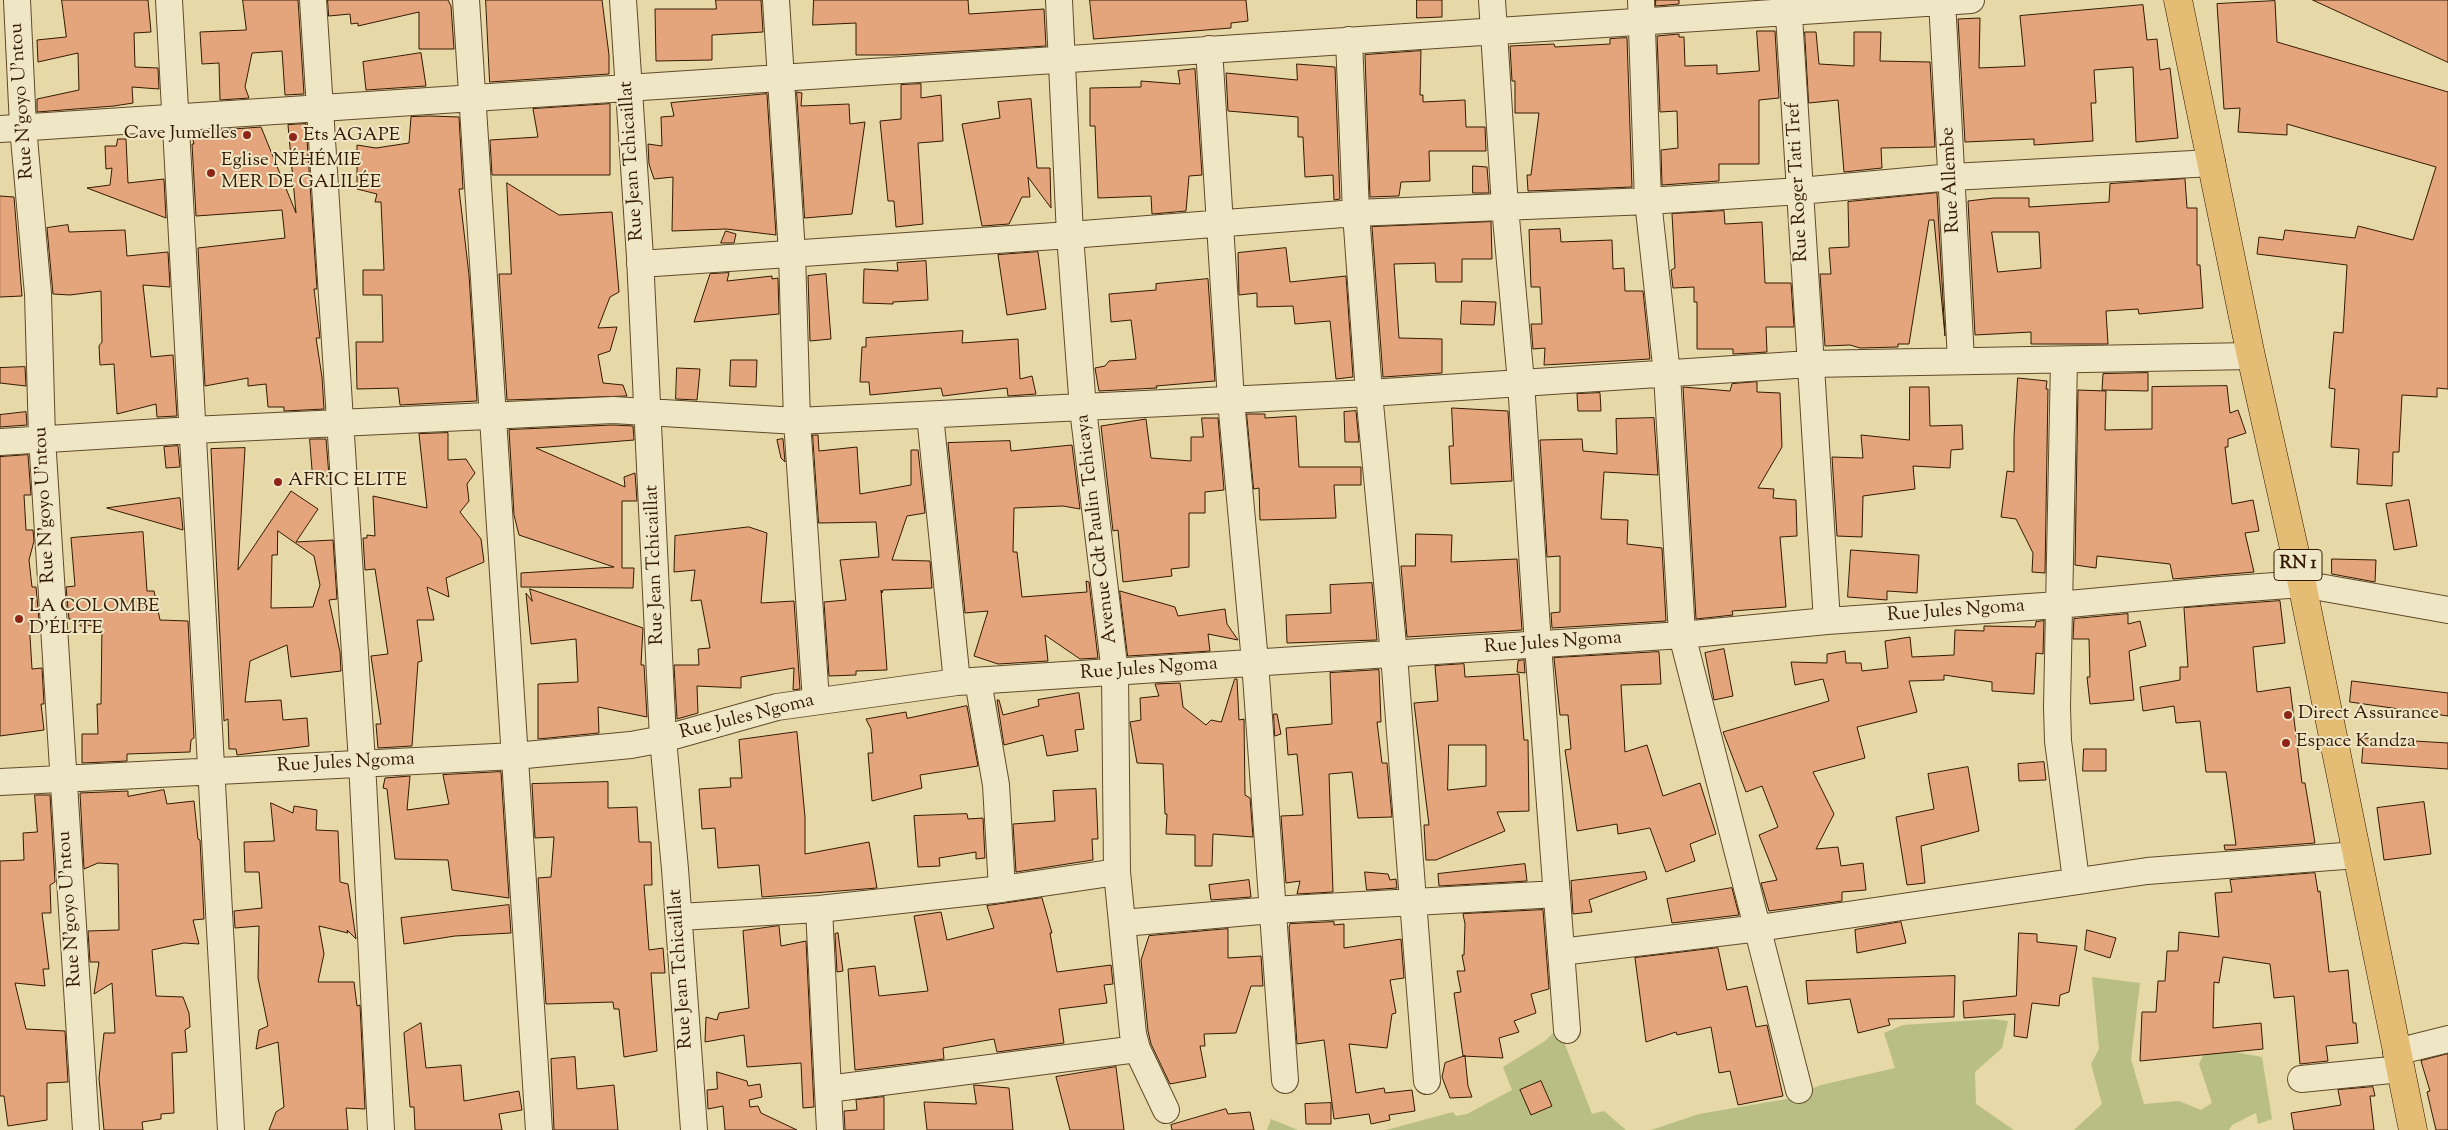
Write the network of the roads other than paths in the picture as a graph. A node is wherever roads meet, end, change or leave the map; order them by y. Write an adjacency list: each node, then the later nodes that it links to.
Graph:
1 (17, 0): 23 (street, Rue N'goyo U'ntou)
2 (169, 0): 22 (street)
3 (313, 0): 21 (street)
4 (466, 0): 20 (street)
5 (623, 0): 19 (street, Rue Jean Tchicaillat)
6 (776, 0): 18 (street)
7 (1059, 0): 17 (street, Avenue Cdt Paulin Tchicaya)
8 (1492, 0): 14 (street)
9 (1971, 0): 11 (street)
10 (2178, 0): 24 (highway, RN 1)
11 (1942, 1): 12 (street); 25 (street, Rue Allembe)
12 (1789, 6): 13 (street); 26 (street, Rue Roger Tati Tref)
13 (1642, 11): 14 (street); 27 (street)
14 (1495, 31): 15 (street); 28 (street)
15 (1349, 40): 16 (street); 29 (street)
16 (1210, 49): 17 (street); 30 (street)
17 (1063, 59): 18 (street); 31 (street, Avenue Cdt Paulin Tchicaya)
18 (781, 77): 19 (street); 32 (street)
19 (627, 87): 20 (street); 33 (street, Rue Jean Tchicaillat)
20 (472, 98): 21 (street); 45 (street)
21 (319, 108): 22 (street); 47 (street)
22 (176, 119): 23 (street); 48 (street)
23 (12, 128): 49 (street, Rue N'goyo U'ntou)
24 (2212, 164): 25 (street); 34 (highway, RN 1)
25 (1952, 177): 26 (street); 35 (street, Rue Allembe)
26 (1800, 191): 27 (street); 37 (street, Rue Roger Tati Tref)
27 (1648, 201): 28 (street); 38 (street)
28 (1505, 207): 29 (street); 39 (street)
29 (1356, 213): 30 (street); 40 (street)
30 (1220, 223): 31 (street); 41 (street)
31 (1070, 236): 32 (street); 42 (street, Avenue Cdt Paulin Tchicaya)
32 (792, 254): 33 (street); 46 (street)
33 (640, 264): 43 (street, Rue Jean Tchicaillat)
34 (2251, 356): 36 (street); 51 (highway, RN 1)
35 (1960, 360): 36 (street); 37 (street)
36 (2064, 360): 52 (street)
37 (1810, 364): 38 (street); 54 (street, Rue Roger Tati Tref)
38 (1667, 374): 39 (street); 55 (street)
39 (1521, 382): 40 (street); 56 (street)
40 (1369, 393): 41 (street); 57 (street)
41 (1231, 400): 42 (street); 58 (street)
42 (1083, 408): 44 (street); 59 (street, Avenue Cdt Paulin Tchicaya)
43 (649, 413): 45 (street); 46 (street); 62 (street, Rue Jean Tchicaillat)
44 (930, 415): 46 (street); 60 (street)
45 (491, 417): 47 (street); 63 (street)
46 (797, 421): 61 (street)
47 (339, 423): 48 (street); 64 (street)
48 (192, 430): 49 (street); 65 (street)
49 (42, 438): 50 (street); 66 (street, Rue N'goyo U'ntou)
50 (0, 442)
51 (2302, 584): 52 (street, Rue Jules Ngoma); 53 (street, Rue Jules Ngoma); 68 (highway, RN 1)
52 (2058, 605): 54 (street, Rue Jules Ngoma); 70 (street)
53 (2448, 610)
54 (1827, 621): 55 (street, Rue Jules Ngoma)
55 (1682, 635): 56 (street, Rue Jules Ngoma); 78 (street)
56 (1538, 645): 57 (street, Rue Jules Ngoma); 72 (street)
57 (1394, 655): 58 (street, Rue Jules Ngoma); 73 (street)
58 (1254, 662): 59 (street, Rue Jules Ngoma); 75 (street)
59 (1115, 673): 60 (street, Rue Jules Ngoma); 69 (street, Avenue Cdt Paulin Tchicaya)
60 (968, 681): 61 (street, Rue Jules Ngoma); 71 (street)
61 (816, 700): 62 (street, Rue Jules Ngoma)
62 (663, 739): 63 (street, Rue Jules Ngoma); 76 (street, Rue Jean Tchicaillat)
63 (515, 756): 64 (street, Rue Jules Ngoma); 93 (street)
64 (362, 762): 65 (street, Rue Jules Ngoma); 92 (street)
65 (211, 771): 66 (street, Rue Jules Ngoma); 91 (street)
66 (62, 779): 67 (street, Rue Jules Ngoma); 90 (street, Rue N'goyo U'ntou)
67 (0, 782)
68 (2357, 856): 70 (street); 83 (highway, RN 1)
69 (1117, 872): 71 (street); 77 (street, Avenue Cdt Paulin Tchicaya)
70 (2076, 880): 78 (street)
71 (1002, 889): 74 (street)
72 (1557, 894): 73 (street); 79 (street)
73 (1414, 903): 75 (street); 86 (street)
74 (819, 909): 76 (street); 87 (street)
75 (1272, 910): 77 (street); 85 (street)
76 (679, 917): 94 (street, Rue Jean Tchicaillat)
77 (1122, 923): 82 (street, Avenue Cdt Paulin Tchicaya)
78 (1759, 928): 79 (street); 88 (street)
79 (1561, 952): 80 (street)
80 (1567, 1030)
81 (2448, 1039): 83 (street)
82 (1136, 1049): 87 (street); 89 (street, Avenue Cdt Paulin Tchicaya)
83 (2398, 1060): 84 (street); 96 (highway, RN 1)
84 (2301, 1079)
85 (1285, 1080)
86 (1427, 1081)
87 (828, 1089): 95 (street)
88 (1799, 1090)
89 (1166, 1110)
90 (86, 1130)
91 (231, 1130)
92 (381, 1130)
93 (539, 1130)
94 (694, 1130)
95 (830, 1130)
96 (2413, 1130)

